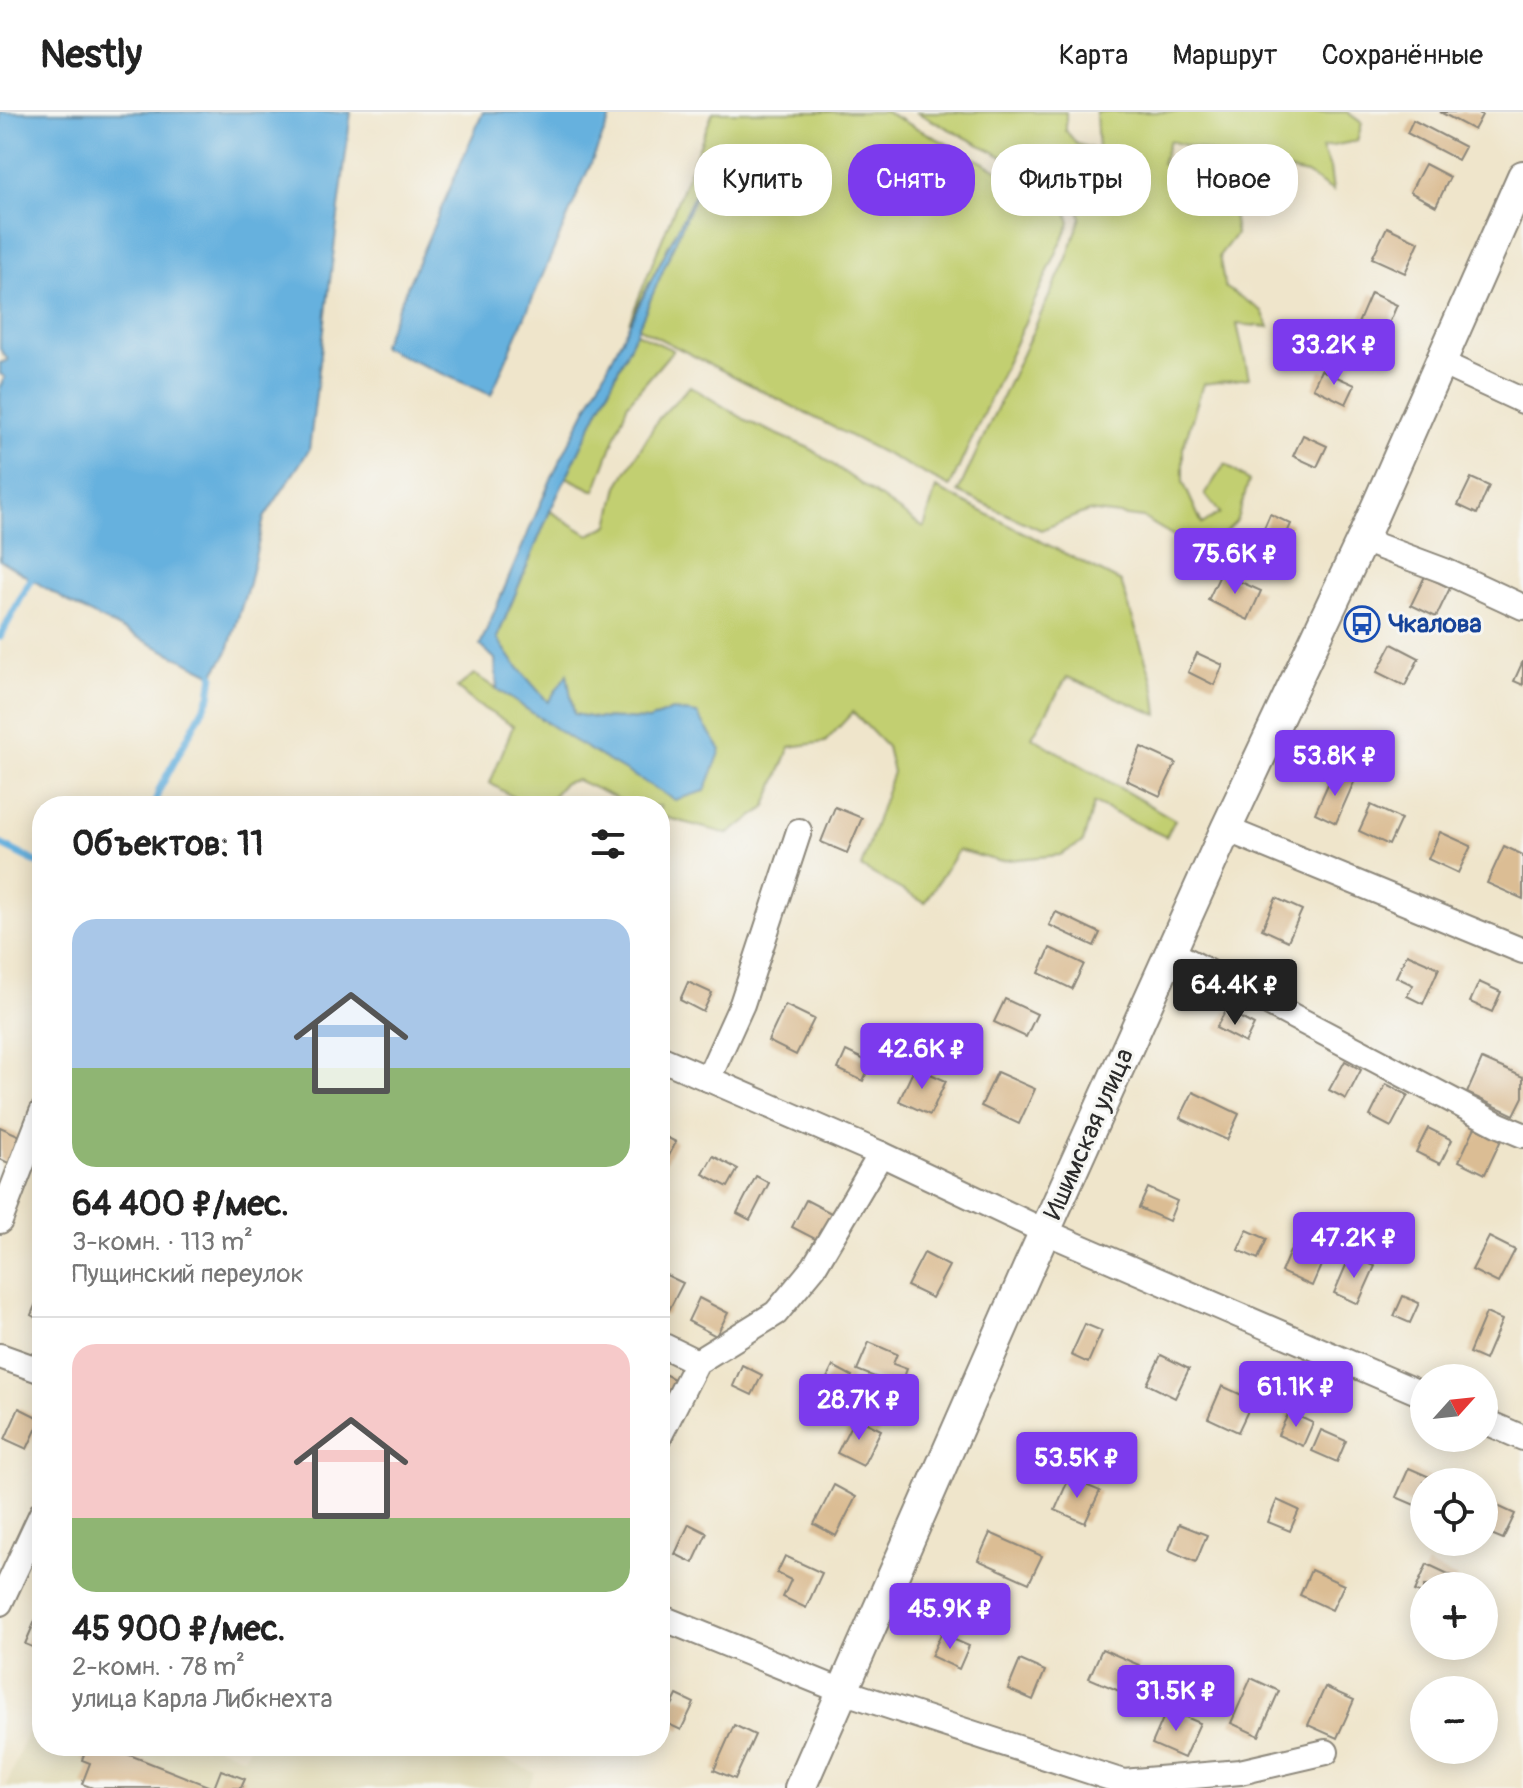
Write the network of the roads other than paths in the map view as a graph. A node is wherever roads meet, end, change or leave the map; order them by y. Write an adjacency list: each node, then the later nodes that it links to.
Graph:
1 (1523, 176): 2 (main road, Ишимская улица)
2 (1439, 362): 3 (street); 4 (main road, Ишимская улица)
3 (1523, 401)
4 (1362, 540): 5 (street); 6 (main road, Ишимская улица)
5 (1523, 607)
6 (1226, 829): 8 (street); 9 (main road, Ишимская улица)
7 (799, 831): 11 (street)
8 (1523, 951)
9 (1171, 952): 12 (street); 16 (main road, Ишимская улица)
10 (670, 1062): 11 (street)
11 (708, 1079): 14 (street)
12 (1523, 1135)
13 (32, 1138): 15 (street)
14 (881, 1154): 16 (street); 19 (street)
15 (0, 1221)
16 (1046, 1232): 21 (street); 29 (main road, Ишимская улица)
17 (670, 1349): 19 (street)
18 (0, 1356): 20 (street)
19 (697, 1362): 22 (street)
20 (32, 1367)
21 (1410, 1389)
22 (670, 1415)
23 (1498, 1427): 24 (street)
24 (1523, 1438)
25 (32, 1529): 26 (street)
26 (5, 1574): 27 (street)
27 (0, 1603)
28 (670, 1621): 29 (street)
29 (842, 1691): 30 (street); 31 (main road, Ишимская улица)
30 (1326, 1752)
31 (800, 1788)

